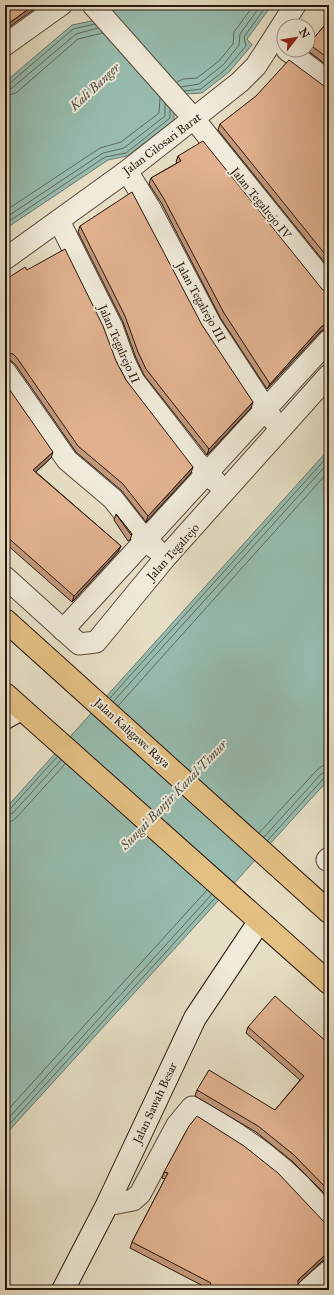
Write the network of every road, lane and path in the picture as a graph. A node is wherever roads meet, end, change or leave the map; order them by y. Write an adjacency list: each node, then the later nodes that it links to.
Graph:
1 (61, 5): 5 (street)
2 (295, 5): 4 (street, Jalan Cilosari Barat)
3 (96, 7): 9 (street, Jalan Tegalrejo IV)
4 (291, 18)
5 (5, 45)
6 (276, 51): 9 (street, Jalan Cilosari Barat)
7 (298, 58): 8 (street)
8 (329, 82)
9 (194, 119): 10 (street, Jalan Cilosari Barat); 13 (street, Jalan Tegalrejo IV)
10 (127, 171): 11 (street, Jalan Cilosari Barat); 17 (street, Jalan Tegalrejo III)
11 (59, 221): 12 (street, Jalan Cilosari Barat); 19 (street, Jalan Tegalrejo II)
12 (5, 258)
13 (329, 287)
14 (329, 340): 17 (street)
15 (5, 371): 21 (street)
16 (329, 375): 18 (street, Jalan Tegalrejo)
17 (266, 410): 18 (street, Jalan Tegalrejo III); 19 (street)
18 (281, 428): 20 (street, Jalan Tegalrejo)
19 (207, 472): 20 (street, Jalan Tegalrejo II); 21 (street)
20 (226, 492): 22 (street, Jalan Tegalrejo)
21 (146, 541): 22 (street); 25 (street)
22 (166, 558): 25 (street, Jalan Tegalrejo)
23 (5, 577): 25 (street, Jalan Tegalrejo)
24 (5, 620): 30 (highway, Jalan Kaligawe Raya)
25 (63, 630)
26 (5, 694): 27 (highway)
27 (13, 713): 31 (highway)
28 (329, 858): 29 (street)
29 (329, 861)
30 (329, 912)
31 (259, 922): 32 (highway); 33 (street, Jalan Sawah Besar)
32 (329, 983)
33 (107, 1205): 34 (street); 36 (street, Jalan Sawah Besar)
34 (329, 1219)
35 (329, 1272): 37 (street)
36 (63, 1290)
37 (307, 1290)

